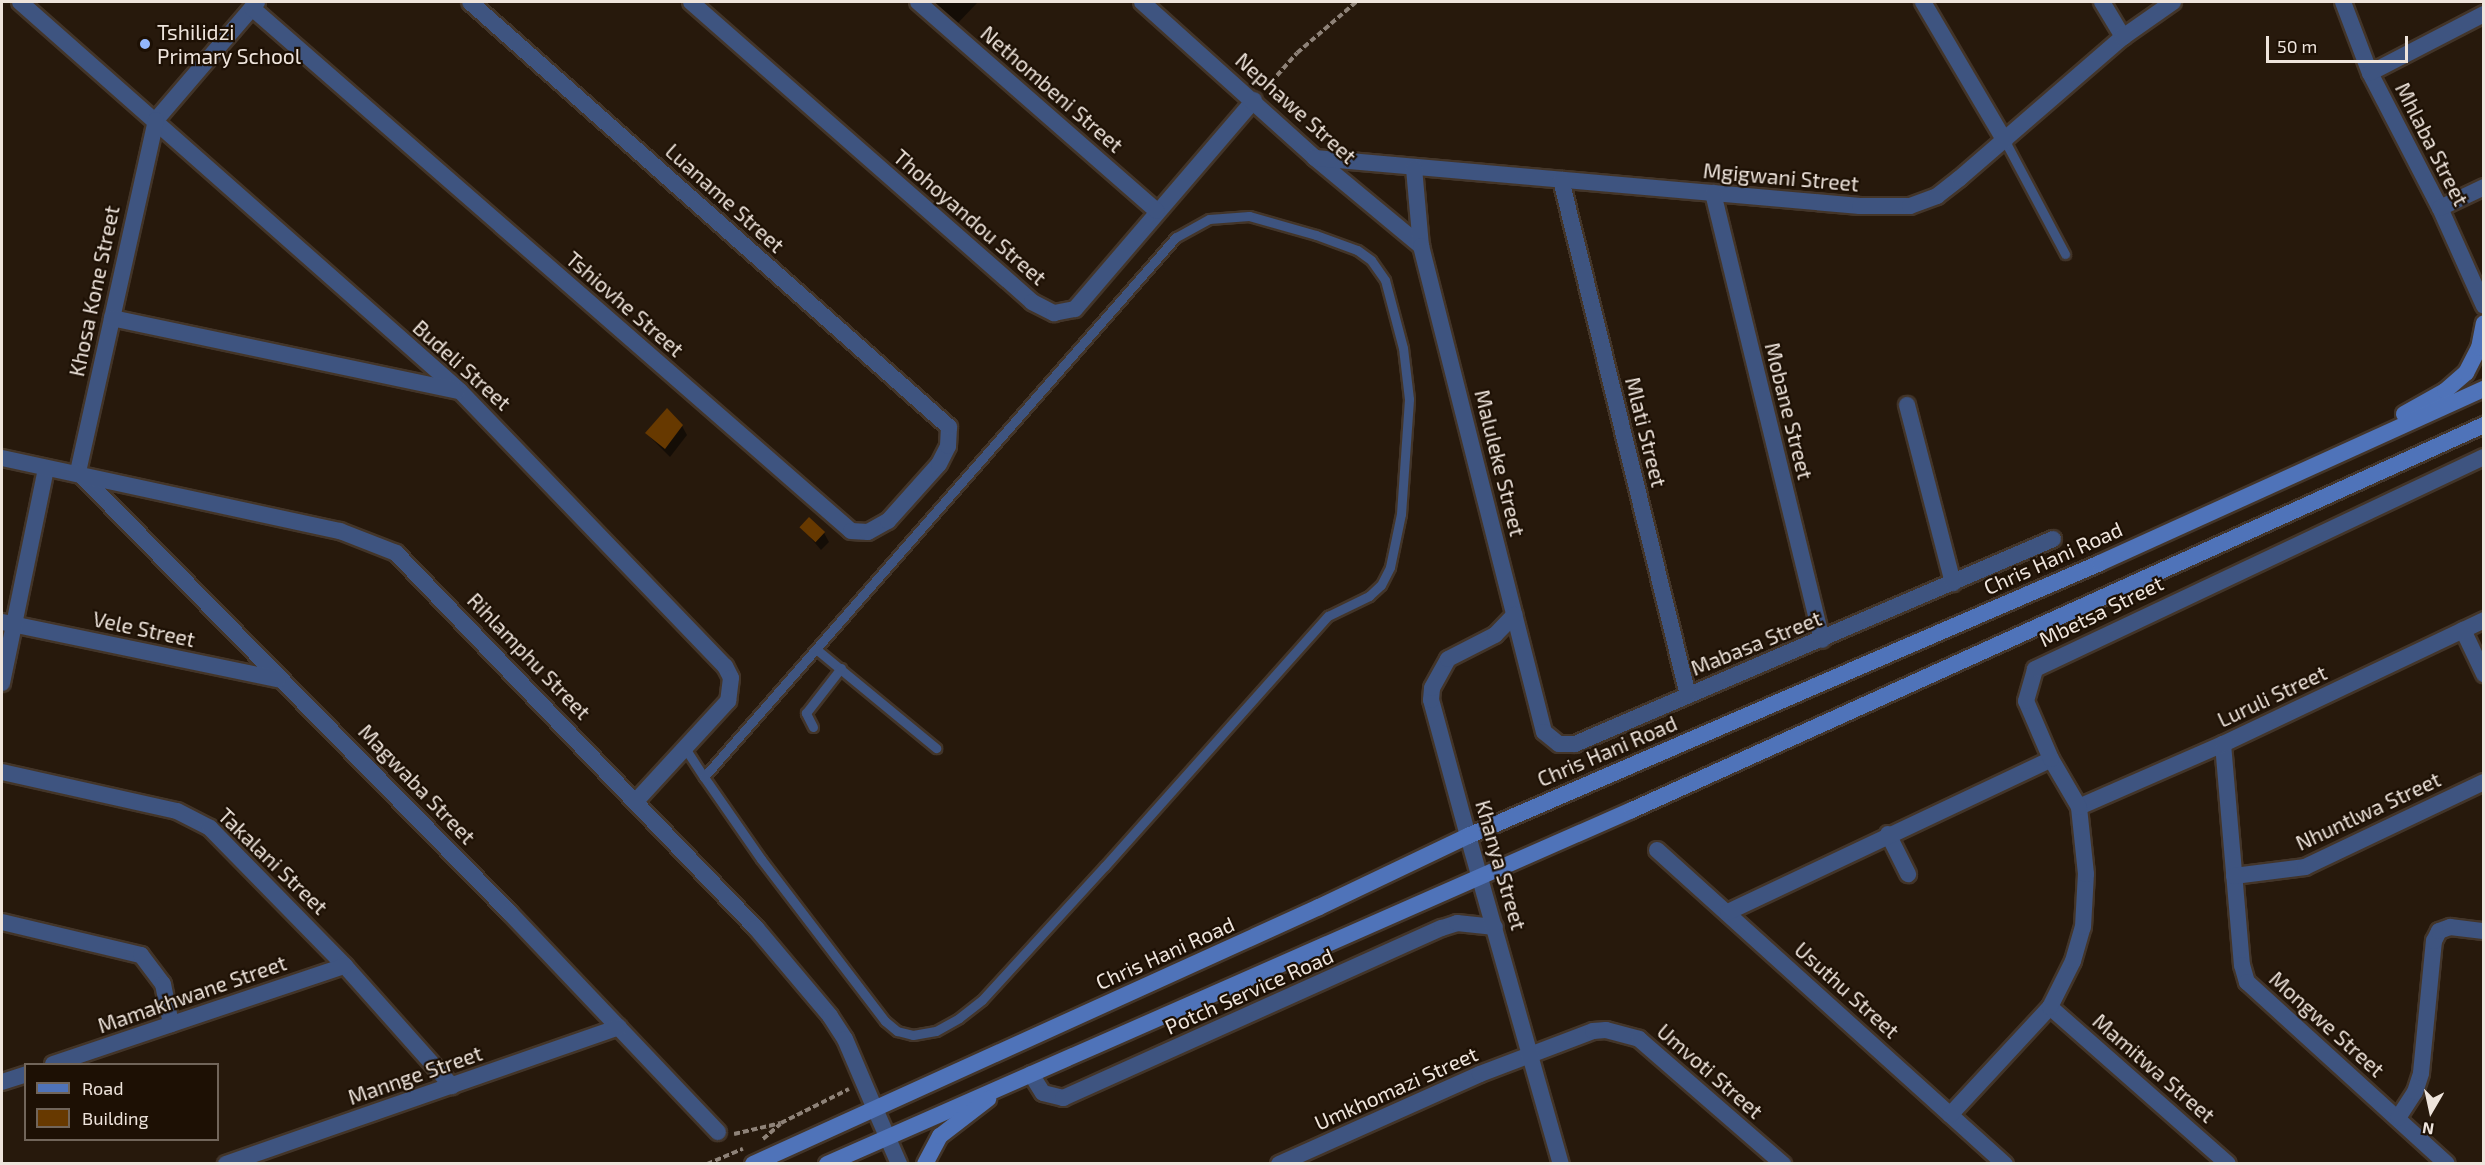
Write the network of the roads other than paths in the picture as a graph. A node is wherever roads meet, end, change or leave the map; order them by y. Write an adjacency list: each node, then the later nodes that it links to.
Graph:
1 (20, 2): 15 (street, Budeli Street)
2 (470, 2): 32 (street, Luaname Street)
3 (691, 2): 23 (street, Thohoyandou Street)
4 (918, 2): 23 (street, Nethombeni Street)
5 (1142, 2): 14 (street, Nephawe Street)
6 (1923, 2): 16 (street)
7 (2102, 2): 12 (street)
8 (2173, 2): 12 (street, Mgigwani Street)
9 (2343, 2): 13 (street, Mhlaba Street)
10 (254, 5): 15 (street); 32 (street, Tshiovhe Street)
11 (2484, 14): 13 (street)
12 (2123, 37): 16 (street, Mgigwani Street)
13 (2370, 73): 22 (street, Mhlaba Street)
14 (1254, 100): 17 (street, Nephawe Street); 23 (street, Thohoyandou Street)
15 (156, 120): 27 (street, Khosa Kone Street); 30 (street, Budeli Street)
16 (2005, 141): 21 (street, Mgigwani Street); 25 (lane)
17 (1315, 158): 18 (street, Mgigwani Street); 24 (street, Nephawe Street)
18 (1414, 168): 19 (street, Mgigwani Street); 24 (street, Maluleke Street)
19 (1562, 180): 21 (street, Mgigwani Street); 51 (street, Mlati Street)
20 (2484, 187): 22 (street)
21 (1713, 193): 45 (street, Mobane Street)
22 (2440, 208): 26 (street, Mhlaba Street)
23 (1157, 211)
24 (1420, 246): 41 (street, Maluleke Street)
25 (2065, 254)
26 (2484, 306)
27 (112, 318): 30 (street); 38 (street, Khosa Kone Street)
28 (2484, 323): 34 (main road)
29 (2484, 389): 34 (main road, Chris Hani Road)
30 (460, 392): 55 (street, Budeli Street)
31 (1907, 405): 40 (street)
32 (949, 427)
33 (2479, 429): 67 (main road)
34 (2353, 448): 64 (main road, Chris Hani Road)
35 (2483, 457): 57 (street, Mbetsa Street)
36 (2, 458): 37 (street, Rihlamphu Street)
37 (46, 468): 38 (street, Rihlamphu Street); 43 (street)
38 (78, 472): 49 (street, Magwaba Street); 61 (street, Rihlamphu Street)
39 (2053, 539): 40 (street, Mabasa Street)
40 (1953, 583): 45 (street, Mabasa Street)
41 (1514, 615): 53 (street, Maluleke Street); 64 (street, Khanya Street)
42 (2484, 620): 44 (street, Luruli Street)
43 (7, 623): 49 (street, Vele Street); 50 (street)
44 (2463, 630): 48 (street); 54 (street, Luruli Street)
45 (1822, 640): 51 (street, Mabasa Street)
46 (816, 650): 47 (lane); 59 (lane); 59 (lane)
47 (841, 668): 52 (lane); 56 (lane)
48 (2484, 674)
49 (278, 679): 76 (street, Magwaba Street)
50 (2, 683)
51 (1688, 695): 53 (street, Mabasa Street)
52 (813, 727)
53 (1575, 744)
54 (2223, 744): 62 (street, Luruli Street); 68 (street, Mongwe Street)
55 (685, 748): 59 (lane); 61 (street, Budeli Street)
56 (936, 748)
57 (2051, 759): 62 (street, Mbetsa Street); 63 (street)
58 (2, 772): 73 (street, Takalani Street)
59 (704, 777)
60 (2484, 782): 68 (street, Nhuntlwa Street)
61 (636, 801): 84 (street, Rihlamphu Street)
62 (2079, 807): 74 (street, Mbetsa Street)
63 (1888, 834): 66 (street); 69 (street)
64 (1468, 836): 67 (street, Khanya Street); 84 (main road, Chris Hani Road)
65 (1657, 850): 69 (street, Usuthu Street)
66 (1908, 874)
67 (1479, 876): 71 (street, Khanya Street); 79 (main road)
68 (2234, 876): 86 (street, Mongwe Street)
69 (1728, 912): 85 (street, Usuthu Street)
70 (2, 922): 75 (street)
71 (1495, 927): 77 (street, Khanya Street); 79 (street, Potch Service Road)
72 (2484, 931): 86 (street)
73 (345, 966): 75 (street, Mamakhwane Street); 83 (street, Takalani Street)
74 (2050, 1007): 85 (street, Mbetsa Street); 100 (street, Mamitwa Street)
75 (171, 1024): 78 (street, Mamakhwane Street)
76 (619, 1027): 83 (street, Mannge Street); 87 (street, Magwaba Street)
77 (1531, 1054): 89 (street, Umvoti Street); 95 (street, Umkhomazi Street); 96 (street, Khanya Street)
78 (59, 1063)
79 (1031, 1074): 82 (main road)
80 (24, 1075): 81 (street)
81 (2, 1082)
82 (1008, 1084): 88 (main road); 94 (main road)
83 (452, 1086): 90 (street, Mannge Street)
84 (875, 1109): 88 (street, Rihlamphu Street); 91 (main road, Chris Hani Road)
85 (1950, 1114): 99 (street, Usuthu Street)
86 (2398, 1118): 101 (street, Mongwe Street)
87 (718, 1132)
88 (887, 1137): 92 (main road); 93 (street, Rihlamphu Street)
89 (1761, 1144): 97 (street); 98 (street, Umvoti Street)
90 (226, 1164)
91 (753, 1164)
92 (827, 1164)
93 (899, 1164)
94 (925, 1164)
95 (1279, 1164)
96 (1561, 1164)
97 (1766, 1164)
98 (1783, 1164)
99 (2005, 1164)
100 (2228, 1164)
101 (2447, 1164)

